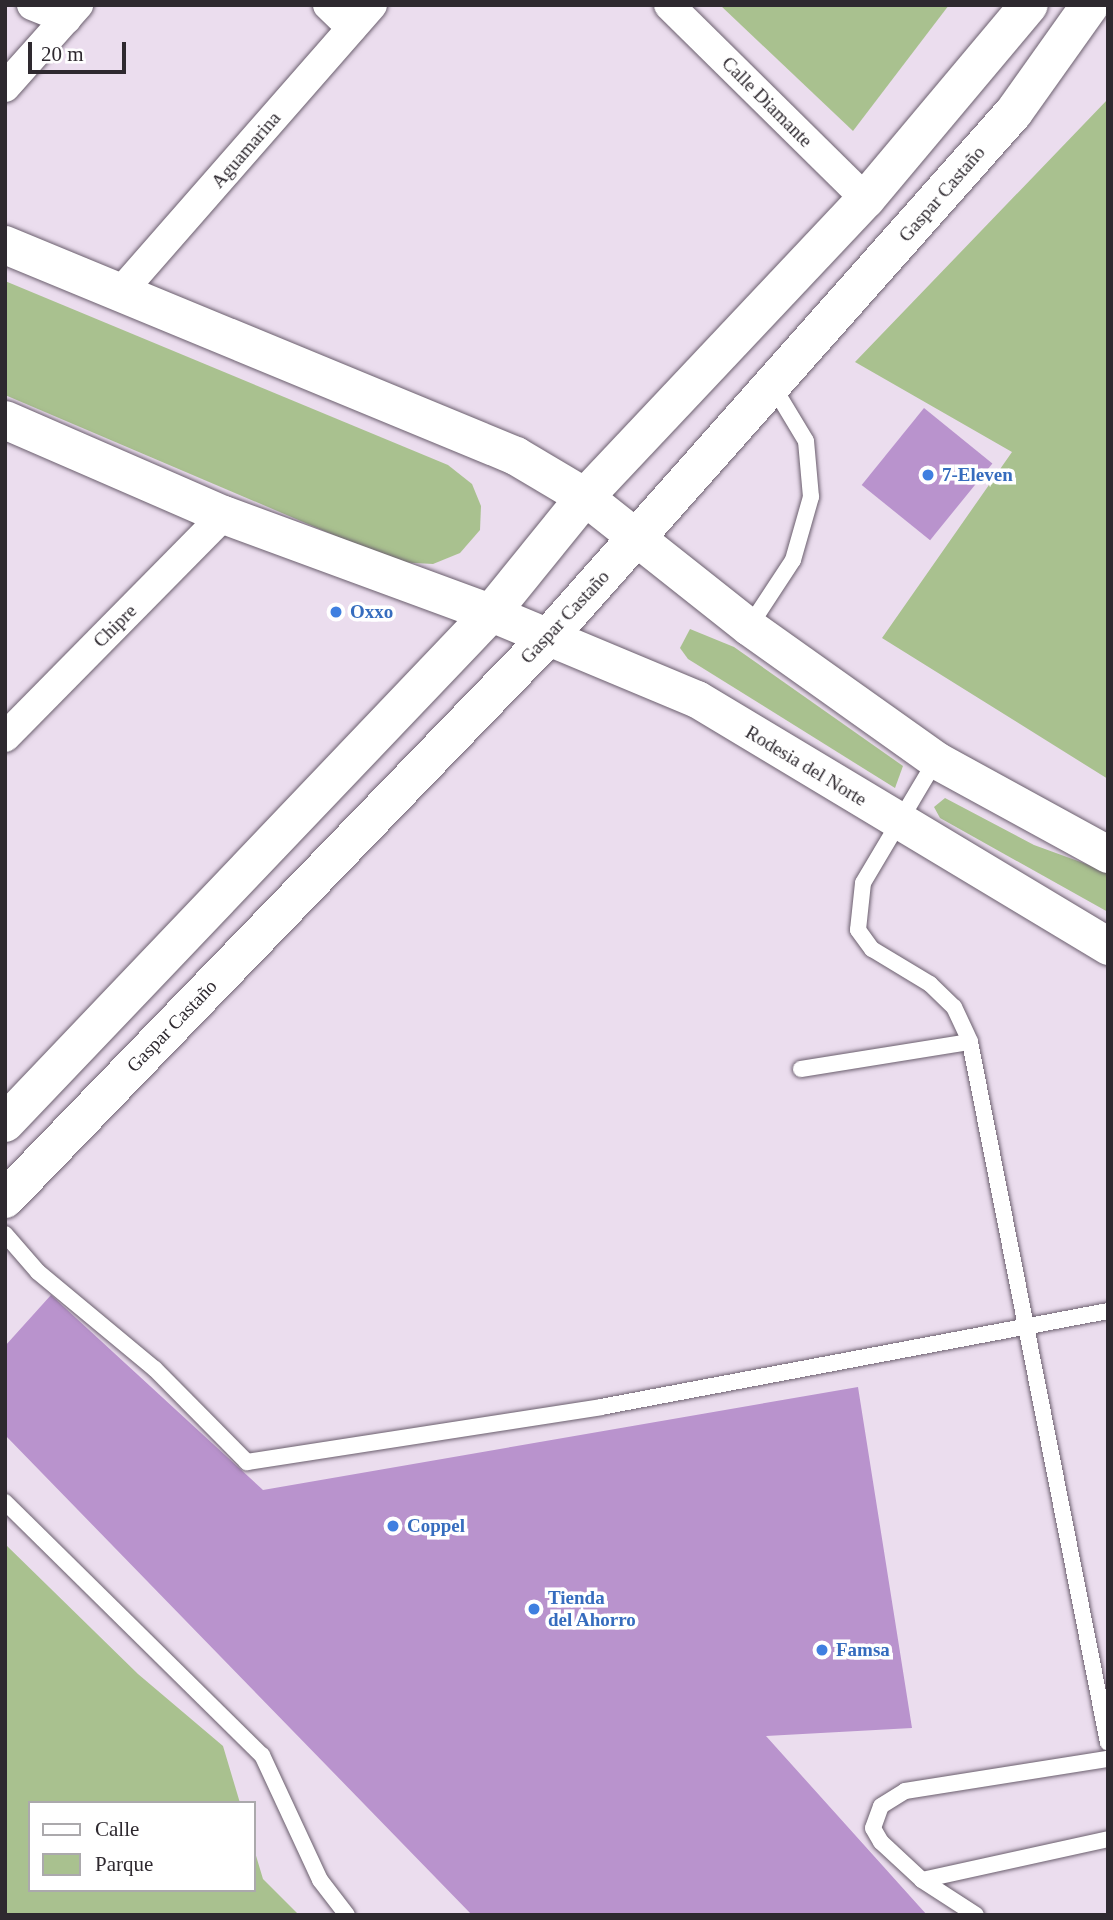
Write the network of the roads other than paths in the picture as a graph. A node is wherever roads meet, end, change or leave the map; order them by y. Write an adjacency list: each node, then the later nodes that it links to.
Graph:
1 (32, 5): 7 (street)
2 (328, 5): 8 (street)
3 (372, 5): 8 (street, Aguamarina)
4 (669, 5): 10 (street, Calle Diamante)
5 (1029, 5): 10 (main road)
6 (1090, 5): 13 (main road, Gaspar Castaño)
7 (72, 12): 9 (street)
8 (352, 28): 12 (street, Aguamarina)
9 (5, 87)
10 (866, 199): 15 (main road)
11 (5, 245): 12 (main road)
12 (119, 294): 15 (main road)
13 (774, 388): 17 (main road, Gaspar Castaño); 19 (lane)
14 (5, 420): 16 (main road)
15 (585, 497): 17 (street); 18 (main road)
16 (224, 515): 18 (main road); 21 (street, Chipre)
17 (638, 539): 19 (street); 20 (main road, Gaspar Castaño)
18 (491, 613): 20 (street, Rodesia del Norte); 28 (main road)
19 (750, 627): 22 (street)
20 (550, 635): 23 (street, Rodesia del Norte); 29 (main road, Gaspar Castaño)
21 (10, 724)
22 (936, 760): 23 (lane); 24 (street)
23 (895, 819): 25 (street, Rodesia del Norte); 26 (lane)
24 (1108, 854)
25 (1108, 946)
26 (970, 1042): 27 (lane); 32 (lane)
27 (800, 1069)
28 (5, 1123)
29 (5, 1199)
30 (5, 1234): 32 (lane)
31 (1108, 1311): 32 (lane)
32 (1022, 1325): 34 (lane)
33 (5, 1502): 38 (lane)
34 (1108, 1743)
35 (1108, 1759): 37 (lane)
36 (1108, 1839): 37 (lane)
37 (922, 1880): 39 (lane)
38 (347, 1915)
39 (976, 1915)

